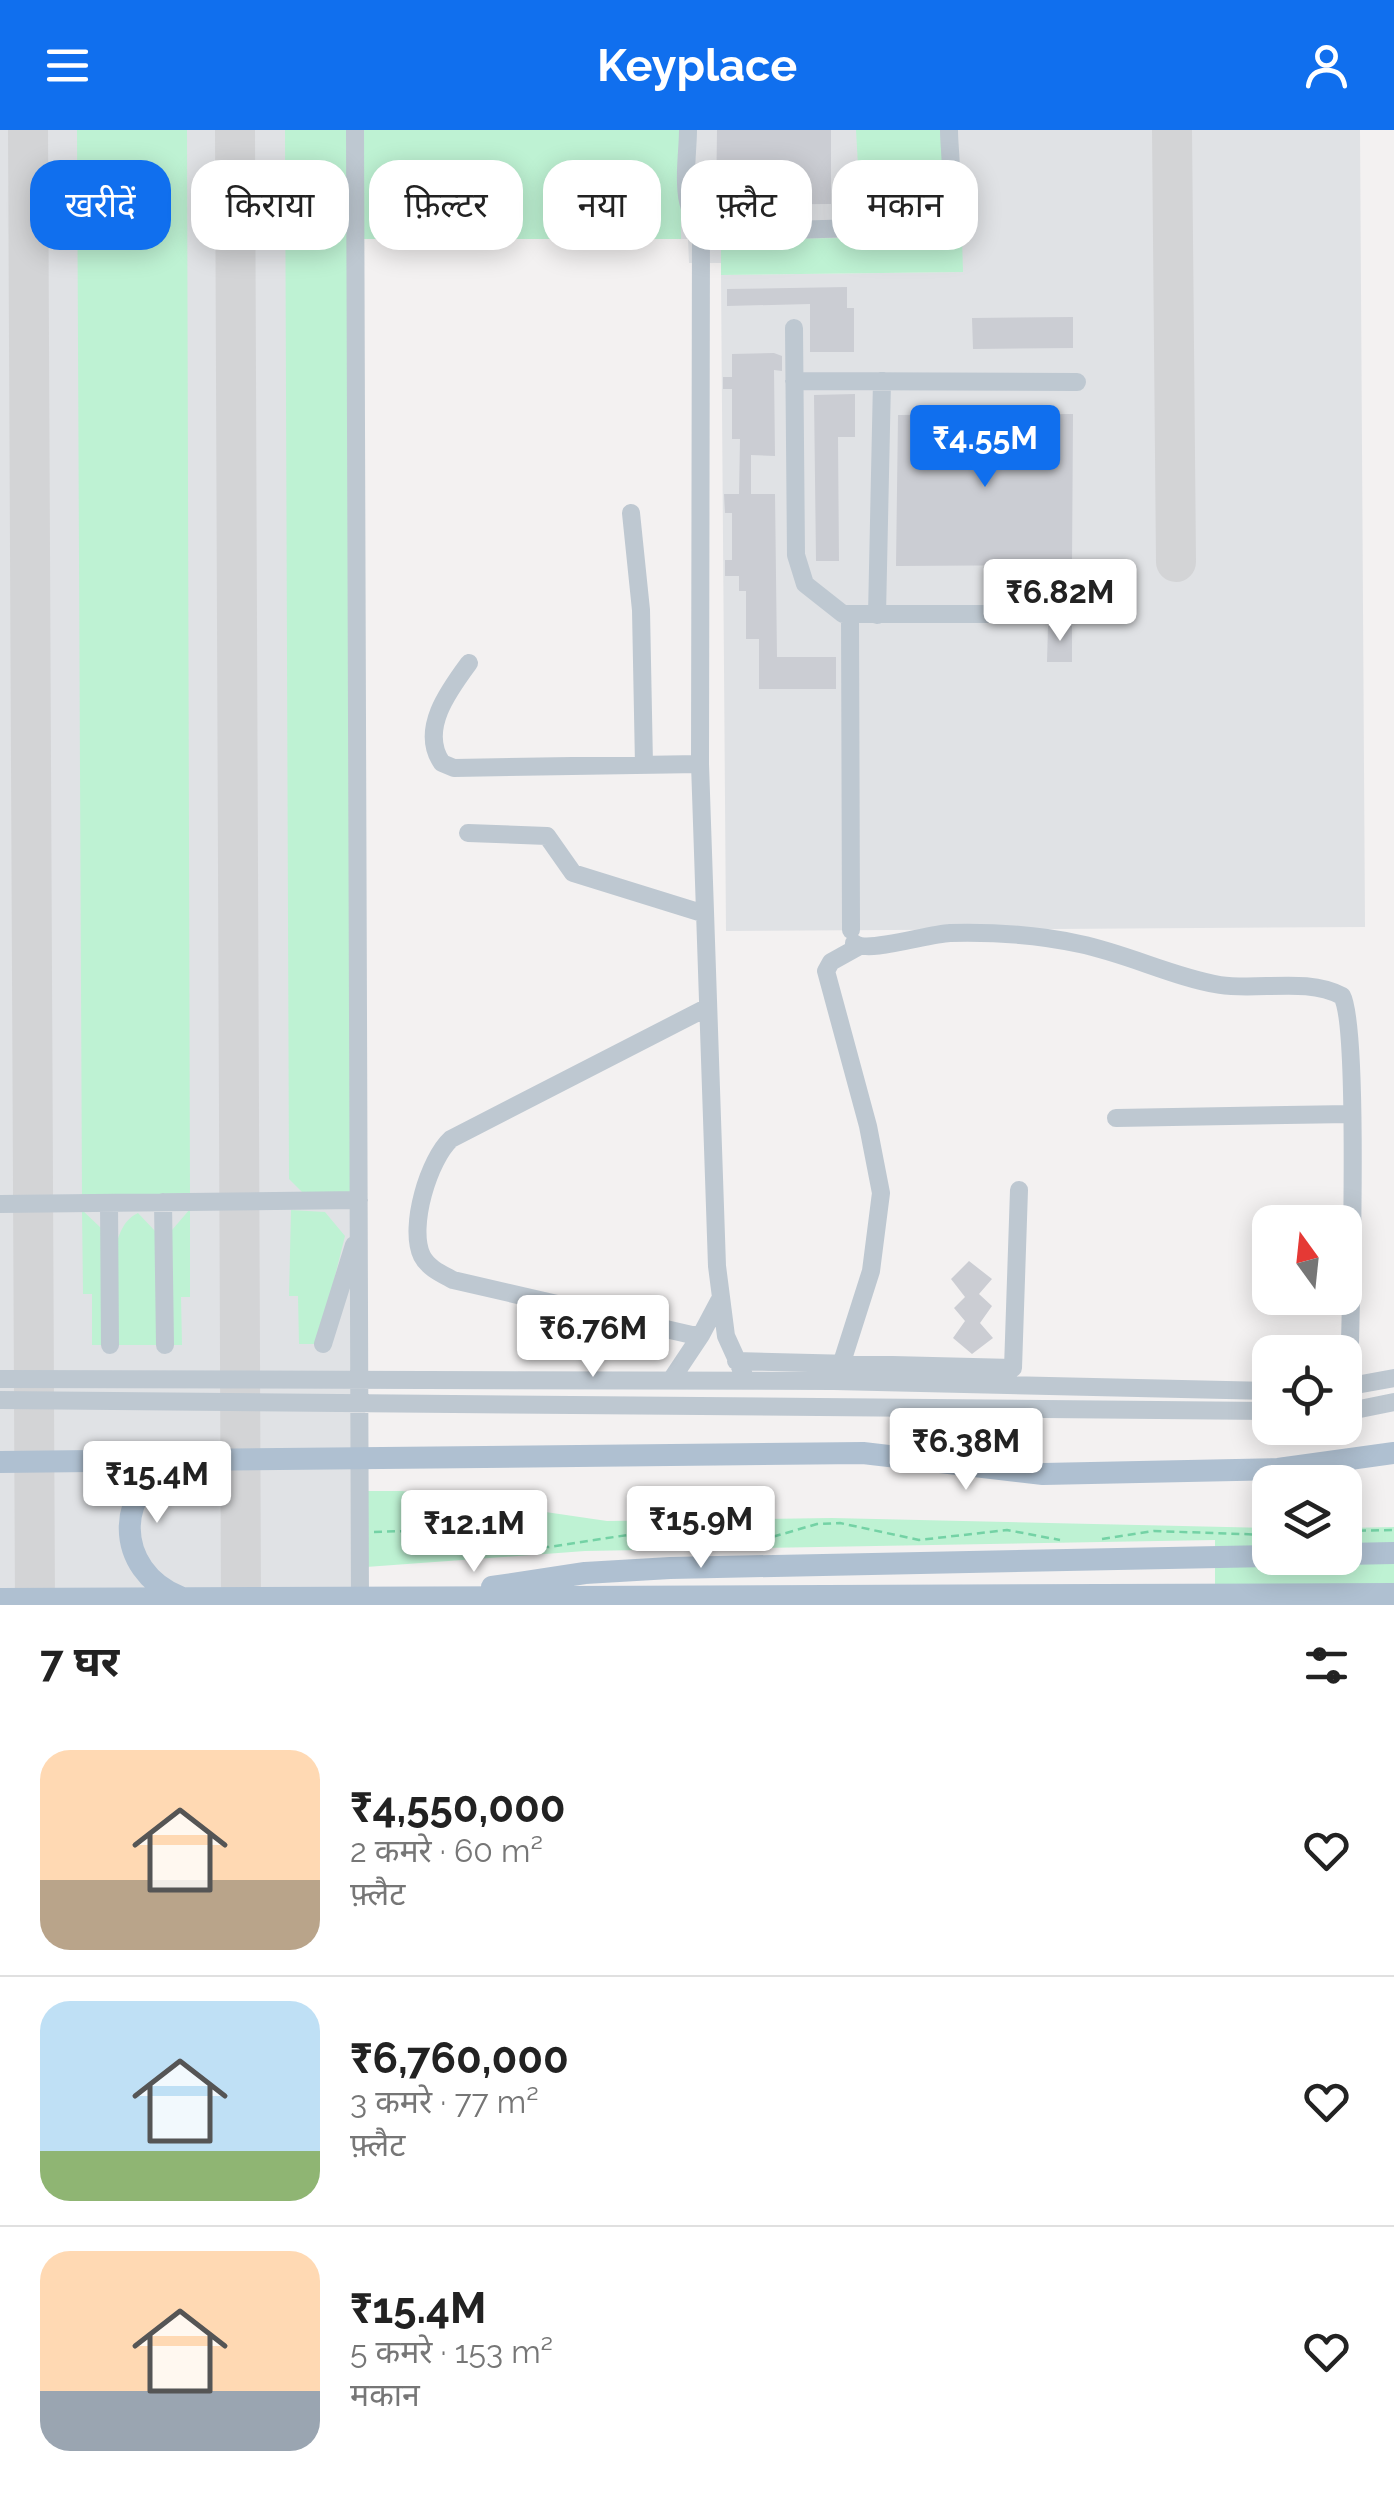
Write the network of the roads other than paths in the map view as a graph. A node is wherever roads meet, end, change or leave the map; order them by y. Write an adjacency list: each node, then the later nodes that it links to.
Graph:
1 (355, 130): 25 (street)
2 (688, 130): 4 (street)
3 (949, 130): 5 (street)
4 (689, 160)
5 (812, 229)
6 (701, 250): 17 (street)
7 (794, 328): 8 (street)
8 (794, 381): 9 (street); 13 (street)
9 (882, 382): 10 (street); 14 (street)
10 (1077, 382)
11 (631, 513): 16 (street)
12 (1073, 614): 14 (street)
13 (850, 615): 14 (street); 20 (street)
14 (877, 615)
15 (469, 663): 16 (street)
16 (644, 764): 17 (street)
17 (700, 764): 19 (street)
18 (468, 833): 19 (street)
19 (706, 914): 21 (street)
20 (854, 940): 22 (street); 37 (street)
21 (708, 1007): 30 (street); 31 (street)
22 (1350, 1114): 23 (street); 32 (street)
23 (1116, 1118)
24 (1019, 1190): 37 (street)
25 (359, 1200): 26 (street); 29 (street)
26 (163, 1202): 27 (street); 33 (street)
27 (109, 1203): 28 (street); 35 (street)
28 (0, 1204)
29 (360, 1229): 34 (street); 59 (street)
30 (720, 1301): 31 (street); 36 (street)
31 (700, 1335): 40 (street)
32 (1350, 1335)
33 (164, 1344)
34 (323, 1344)
35 (110, 1345)
36 (736, 1361): 37 (street); 41 (street)
37 (842, 1362)
38 (1394, 1378): 42 (street)
39 (0, 1379): 40 (street)
40 (671, 1380): 41 (street)
41 (746, 1380): 43 (street)
42 (1362, 1384)
43 (1252, 1391)
44 (0, 1400): 47 (street)
45 (1394, 1402): 46 (street)
46 (1362, 1409)
47 (1252, 1412)
48 (1394, 1453): 49 (main road)
49 (188, 1458): 50 (main road); 56 (main road)
50 (0, 1462)
51 (1394, 1552): 52 (main road)
52 (1362, 1553)
53 (1252, 1557): 55 (main road)
54 (1394, 1594): 58 (main road)
55 (434, 1597): 56 (main road); 58 (main road); 60 (main road)
56 (183, 1598): 57 (main road)
57 (0, 1600)
58 (969, 1601)
59 (360, 1605)
60 (509, 1605)

